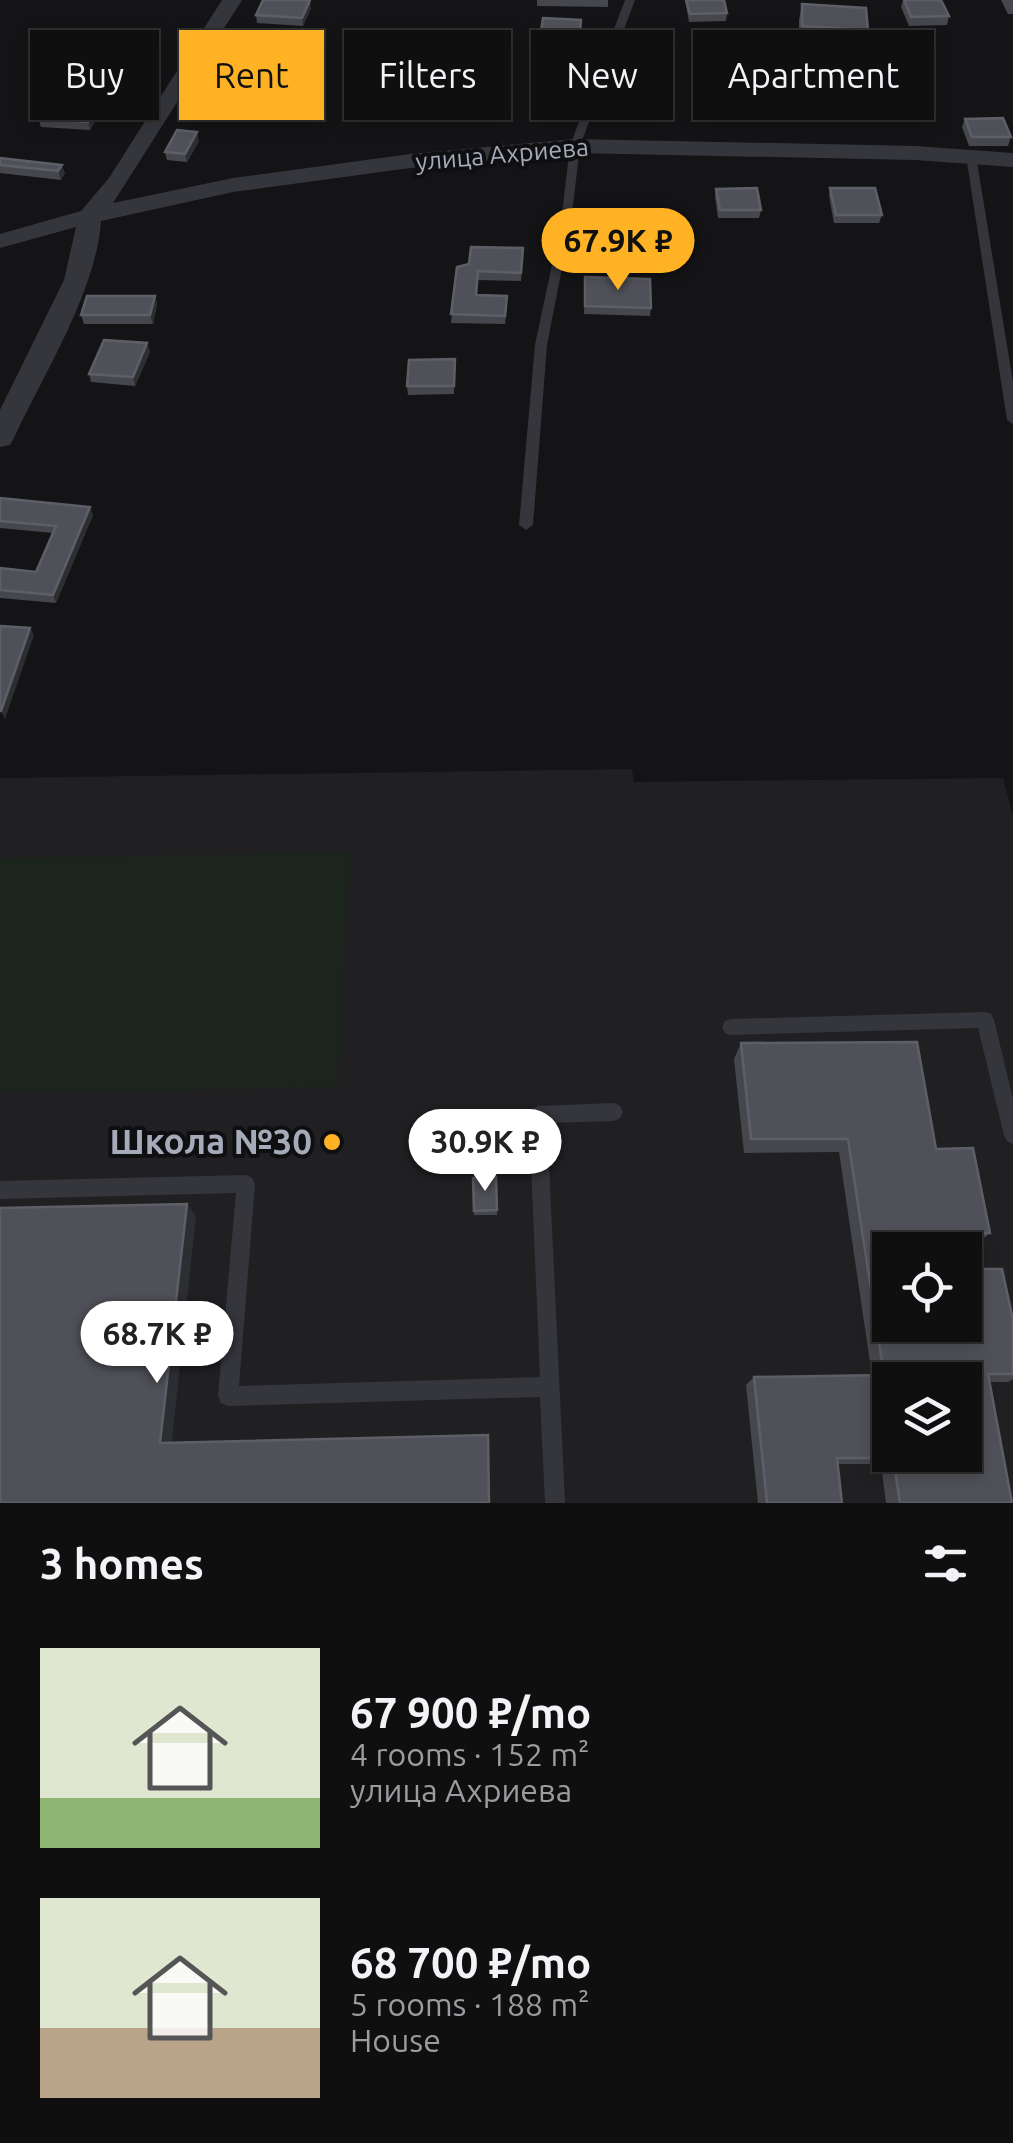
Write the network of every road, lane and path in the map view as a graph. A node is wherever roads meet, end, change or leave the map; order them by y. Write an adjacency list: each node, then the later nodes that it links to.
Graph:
1 (232, 0): 6 (street)
2 (630, 0): 3 (lane)
3 (576, 146): 4 (street, улица Ахриева); 6 (street, улица Ахриева); 10 (lane)
4 (971, 156): 5 (street, улица Ахриева); 8 (lane)
5 (1013, 160)
6 (89, 216): 7 (street, улица Ахриева); 9 (street)
7 (0, 241)
8 (1013, 420)
9 (0, 438)
10 (526, 525)
11 (731, 1026): 13 (lane)
12 (614, 1112): 15 (lane)
13 (1013, 1135)
14 (0, 1190): 15 (lane)
15 (550, 1387): 16 (lane)
16 (555, 1503)

